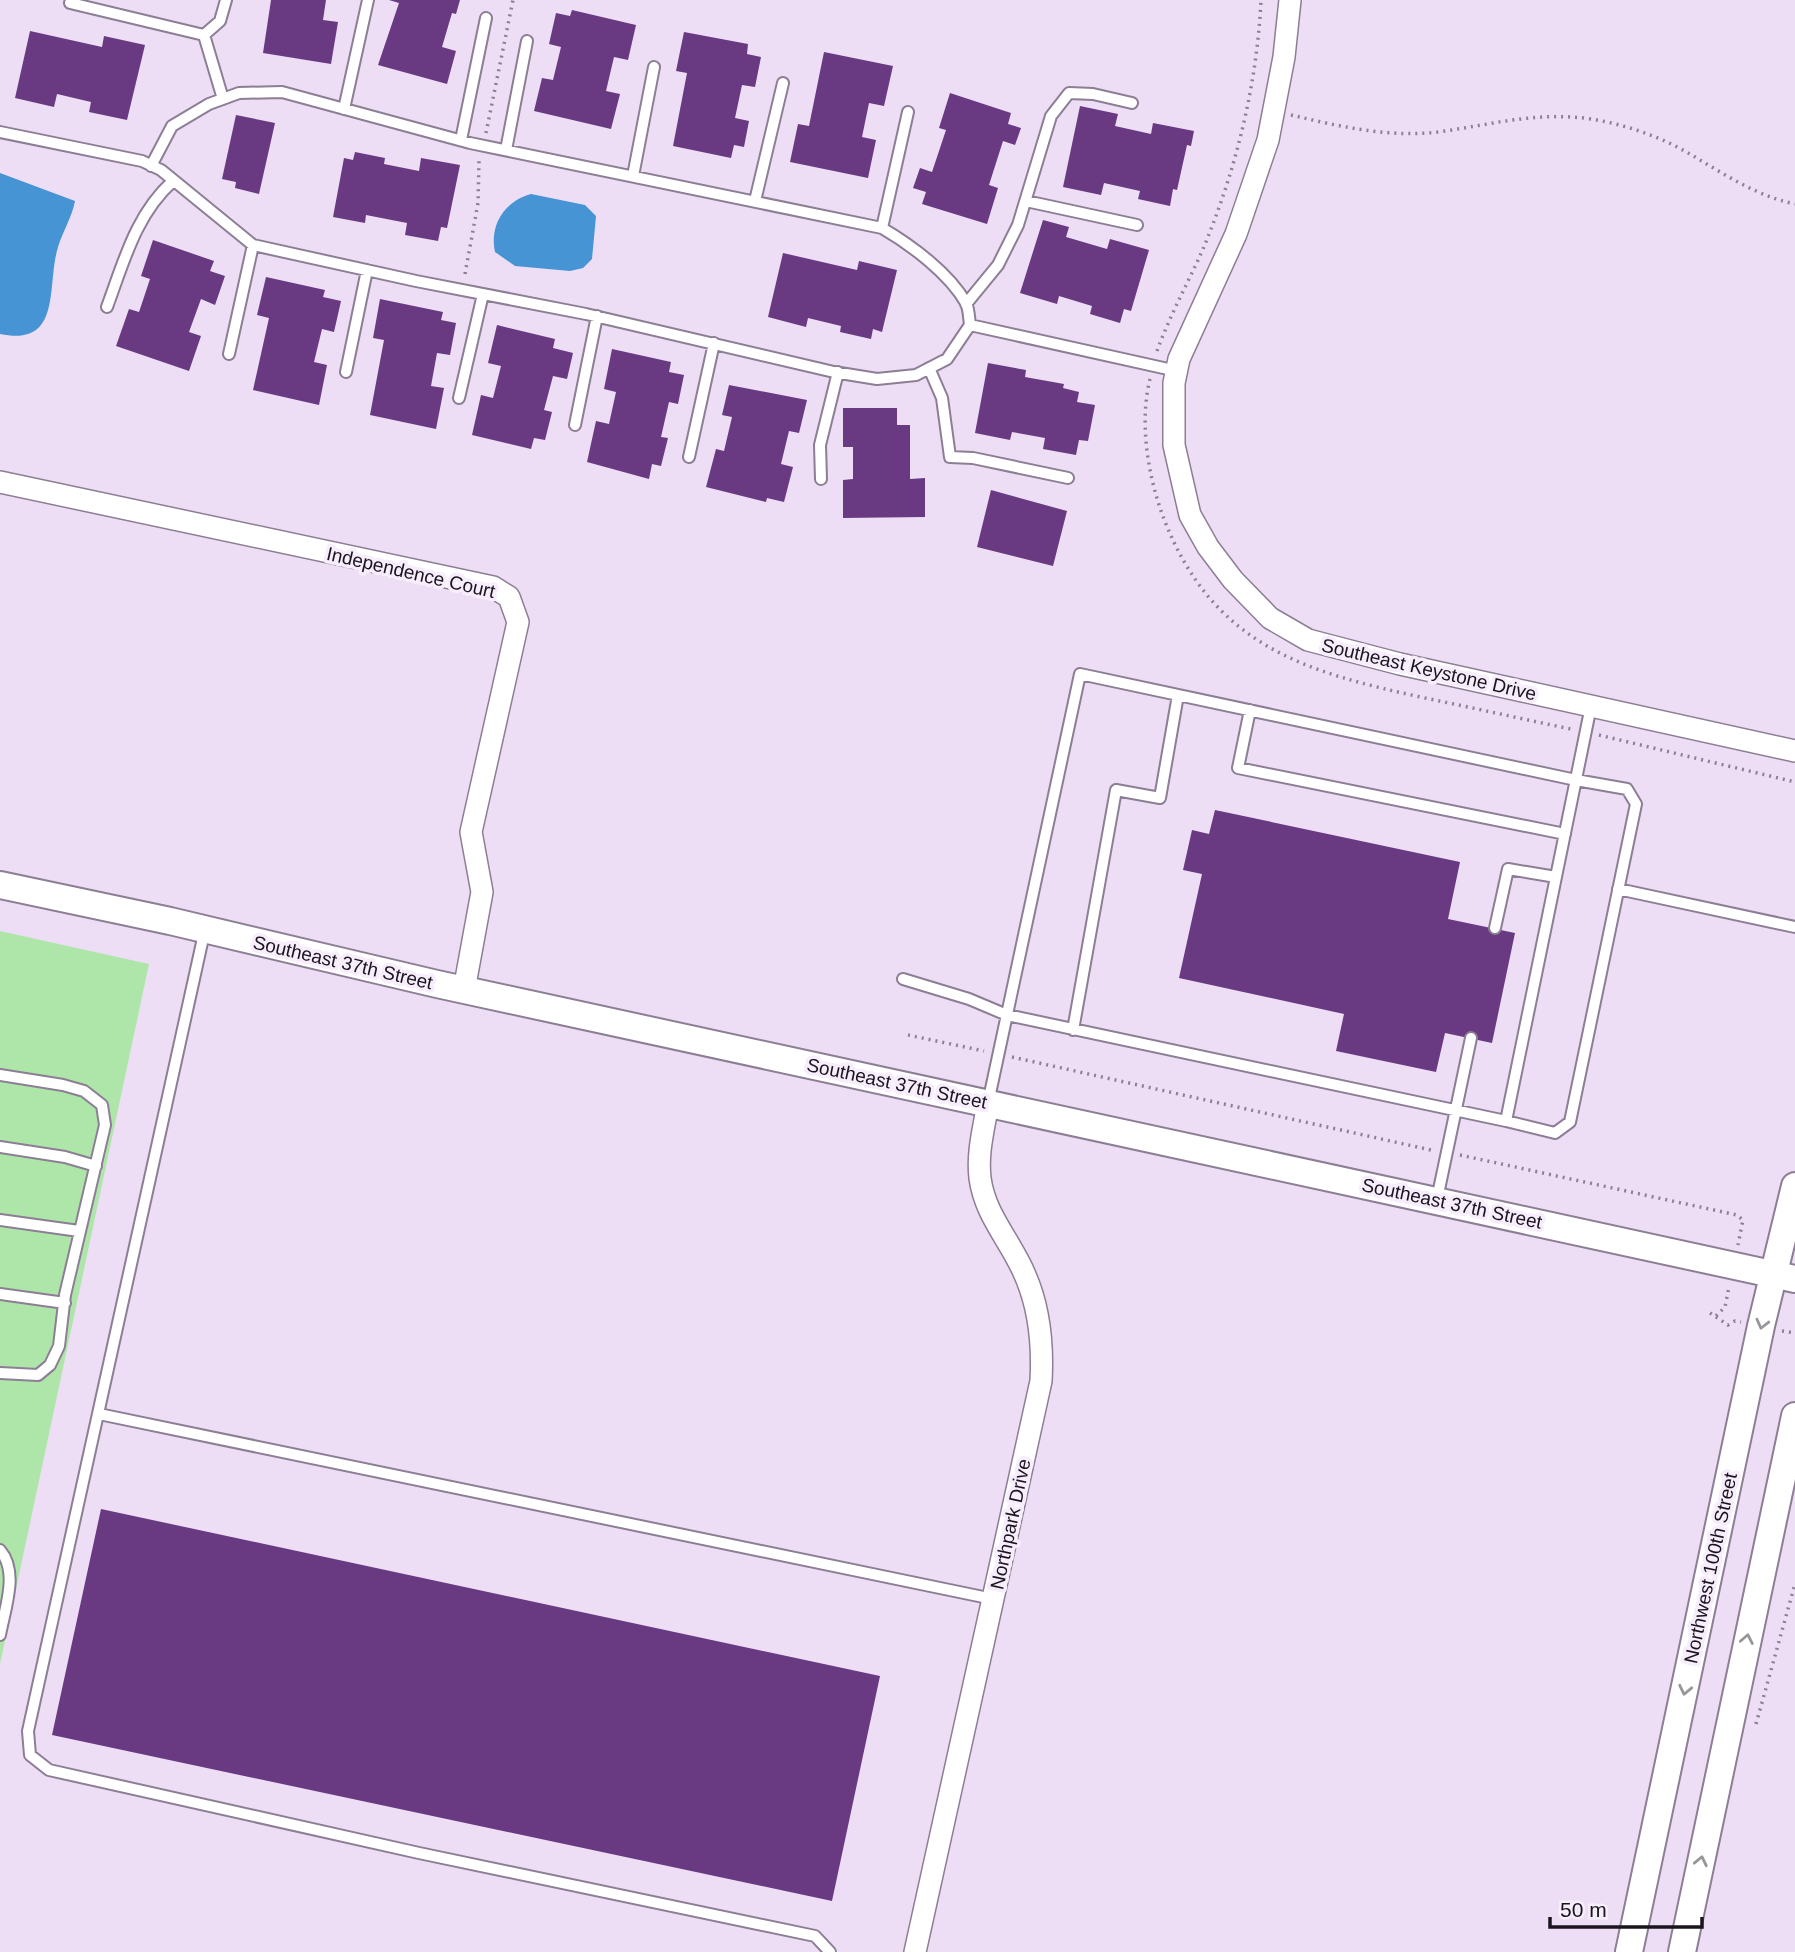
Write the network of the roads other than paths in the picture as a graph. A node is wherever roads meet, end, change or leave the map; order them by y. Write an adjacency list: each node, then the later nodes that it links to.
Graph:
1 (226, 0): 6 (lane)
2 (368, 0): 12 (lane)
3 (1290, 0): 34 (street, Southeast Keystone Drive)
4 (69, 3): 6 (lane)
5 (486, 18): 15 (lane)
6 (204, 35): 10 (lane)
7 (527, 41): 16 (lane)
8 (653, 67): 18 (lane)
9 (783, 83): 20 (lane)
10 (223, 99): 12 (lane); 17 (lane)
11 (1132, 103): 21 (lane)
12 (344, 109): 15 (lane)
13 (908, 112): 23 (lane)
14 (0, 132): 17 (lane)
15 (461, 140): 16 (lane)
16 (506, 150): 18 (lane)
17 (152, 166): 19 (lane)
18 (633, 176): 20 (lane)
19 (173, 181): 24 (lane); 28 (lane)
20 (755, 201): 23 (lane)
21 (1026, 201): 22 (lane); 27 (lane)
22 (1137, 225)
23 (882, 228): 27 (lane)
24 (253, 245): 25 (lane); 32 (lane)
25 (367, 270): 26 (lane); 35 (lane)
26 (483, 294): 29 (lane); 37 (lane)
27 (966, 304): 30 (lane)
28 (107, 307)
29 (597, 316): 31 (lane); 38 (lane)
30 (970, 325): 33 (lane); 34 (lane)
31 (713, 343): 36 (lane); 39 (lane)
32 (229, 354)
33 (929, 369): 36 (lane); 40 (lane)
34 (1177, 371): 44 (street, Southeast Keystone Drive)
35 (346, 372)
36 (838, 372): 41 (lane)
37 (459, 398)
38 (575, 425)
39 (689, 457)
40 (1068, 478)
41 (821, 479)
42 (0, 482): 56 (street, Independence Court)
43 (1178, 695): 45 (lane); 57 (lane); 58 (lane)
44 (1591, 706): 46 (street, Southeast Keystone Drive); 47 (lane)
45 (1250, 710): 47 (lane); 48 (lane)
46 (1795, 751)
47 (1576, 780): 48 (lane); 51 (lane)
48 (1564, 834): 49 (lane)
49 (1556, 877): 52 (lane); 63 (lane)
50 (0, 885): 54 (street, Southeast 37th Street)
51 (1618, 889): 53 (lane); 63 (lane)
52 (1495, 928)
53 (1795, 928)
54 (205, 929): 56 (street, Southeast 37th Street); 74 (lane)
55 (903, 979): 57 (lane)
56 (464, 990): 61 (street, Southeast 37th Street)
57 (1007, 1015): 58 (lane); 61 (lane)
58 (1073, 1030): 62 (lane)
59 (1471, 1038): 62 (lane)
60 (0, 1075): 65 (lane)
61 (988, 1103): 67 (street, Southeast 37th Street); 77 (street, Northpark Drive)
62 (1457, 1112): 63 (lane); 67 (lane)
63 (1506, 1121)
64 (0, 1147): 65 (lane)
65 (96, 1166): 69 (lane)
66 (1795, 1186): 70 (street, Northwest 100th Street)
67 (1437, 1199): 70 (street, Southeast 37th Street)
68 (0, 1220): 69 (lane)
69 (79, 1231): 72 (lane)
70 (1785, 1277): 81 (street, Northwest 100th Street, one-way to 81)
71 (0, 1294): 72 (lane)
72 (65, 1303): 73 (lane)
73 (0, 1373)
74 (99, 1414): 77 (lane); 79 (lane)
75 (1795, 1416): 82 (street, one-way to 75)
76 (0, 1550): 78 (lane)
77 (993, 1599): 80 (street, Northpark Drive)
78 (0, 1635)
79 (831, 1952)
80 (915, 1952)
81 (1629, 1952)
82 (1682, 1952)

